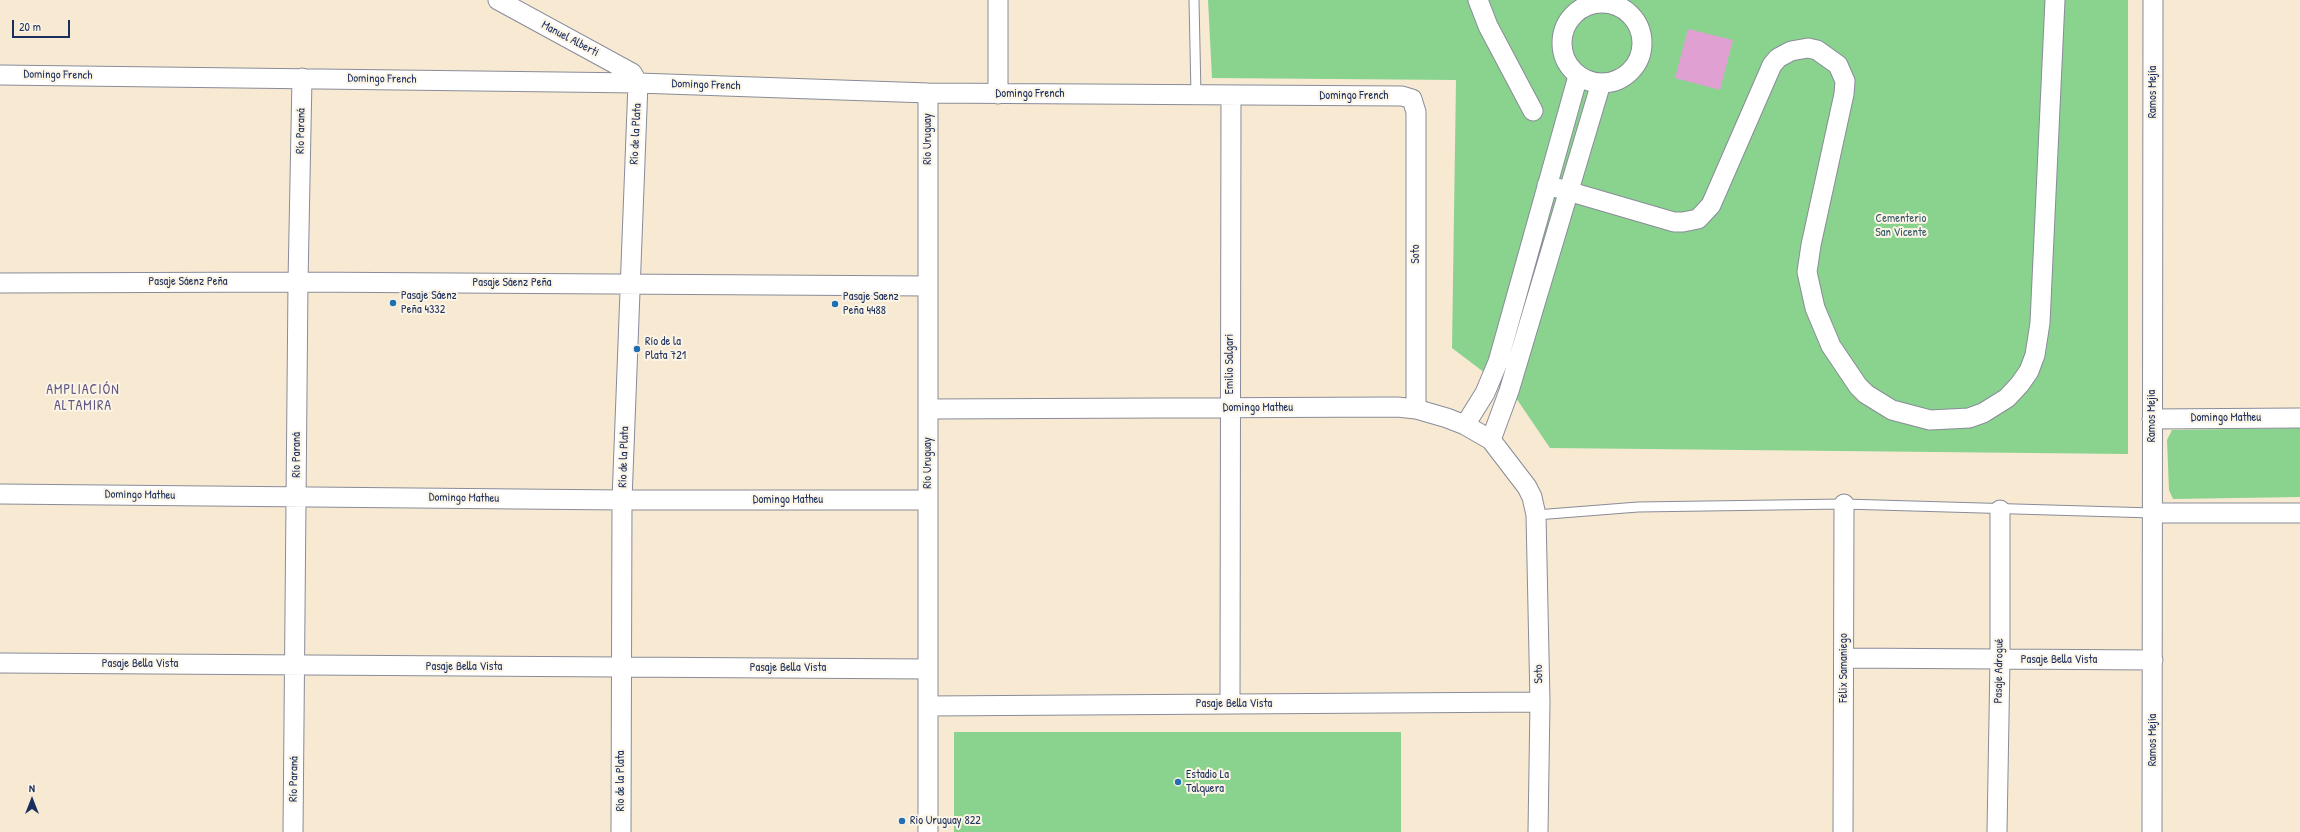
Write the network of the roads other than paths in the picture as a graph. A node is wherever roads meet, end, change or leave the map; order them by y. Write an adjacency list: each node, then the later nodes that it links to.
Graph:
1 (498, 0): 11 (street, Manuel Alberti)
2 (998, 0): 14 (street)
3 (1194, 0): 15 (lane)
4 (1478, 0): 18 (street)
5 (2055, 0): 20 (street)
6 (2153, 0): 29 (street, Ramos Mejía)
7 (1588, 2): 9 (street); 12 (street)
8 (0, 75): 10 (street, Domingo French)
9 (1578, 76): 12 (street); 19 (street)
10 (302, 78): 11 (street, Domingo French); 21 (street, Río Paraná)
11 (638, 83): 13 (street, Domingo French); 23 (street, Río de la Plata)
12 (1601, 84): 20 (street)
13 (928, 94): 14 (street, Domingo French); 24 (street, Río Uruguay)
14 (998, 94): 15 (street, Domingo French)
15 (1196, 95): 16 (street, Domingo French)
16 (1231, 95): 17 (street, Domingo French); 25 (street, Emilio Salgari)
17 (1412, 99): 27 (street, Soto)
18 (1533, 111)
19 (1547, 185): 20 (street); 30 (street)
20 (1570, 192): 31 (street)
21 (298, 282): 22 (street, Pasaje Sáenz Peña); 23 (street, Pasaje Sáenz Peña); 33 (street, Río Paraná)
22 (0, 283)
23 (629, 284): 24 (street, Pasaje Sáenz Peña); 34 (street, Río de la Plata)
24 (928, 286): 26 (street, Río Uruguay)
25 (1230, 408): 26 (street, Domingo Matheu); 27 (street, Domingo Matheu); 49 (street, Emilio Salgari)
26 (928, 409): 35 (street, Río Uruguay)
27 (1416, 409): 30 (street, Domingo Matheu)
28 (2300, 418): 29 (street, Domingo Matheu)
29 (2152, 419): 38 (street, Ramos Mejía)
30 (1466, 425): 31 (street, Domingo Matheu)
31 (1491, 440): 40 (street, Domingo Matheu)
32 (0, 494): 33 (street, Domingo Matheu)
33 (297, 497): 34 (street, Domingo Matheu); 45 (street, Río Paraná)
34 (622, 500): 35 (street, Domingo Matheu); 46 (street, Río de la Plata)
35 (928, 500): 47 (street, Río Uruguay)
36 (1844, 504): 37 (lane); 40 (lane); 41 (street, Félix Samaniego)
37 (2000, 510): 38 (lane); 42 (street, Pasaje Adrogué)
38 (2153, 513): 39 (street); 43 (street, Ramos Mejía)
39 (2300, 513)
40 (1536, 515): 48 (street, Soto)
41 (1845, 658): 42 (street, Pasaje Bella Vista); 55 (street, Félix Samaniego)
42 (2000, 660): 43 (street, Pasaje Bella Vista); 56 (street, Pasaje Adrogué)
43 (2153, 660): 57 (street, Ramos Mejía)
44 (0, 663): 45 (street, Pasaje Bella Vista)
45 (295, 665): 46 (street, Pasaje Bella Vista); 51 (street, Río Paraná)
46 (621, 668): 47 (street, Pasaje Bella Vista); 52 (street, Río de la Plata)
47 (928, 669): 50 (street, Río Uruguay)
48 (1540, 702): 49 (street, Pasaje Bella Vista); 54 (street, Soto)
49 (1230, 704): 50 (street, Pasaje Bella Vista)
50 (928, 706): 53 (street, Río Uruguay)
51 (293, 832)
52 (621, 832)
53 (928, 832)
54 (1538, 832)
55 (1843, 832)
56 (1997, 832)
57 (2152, 832)

